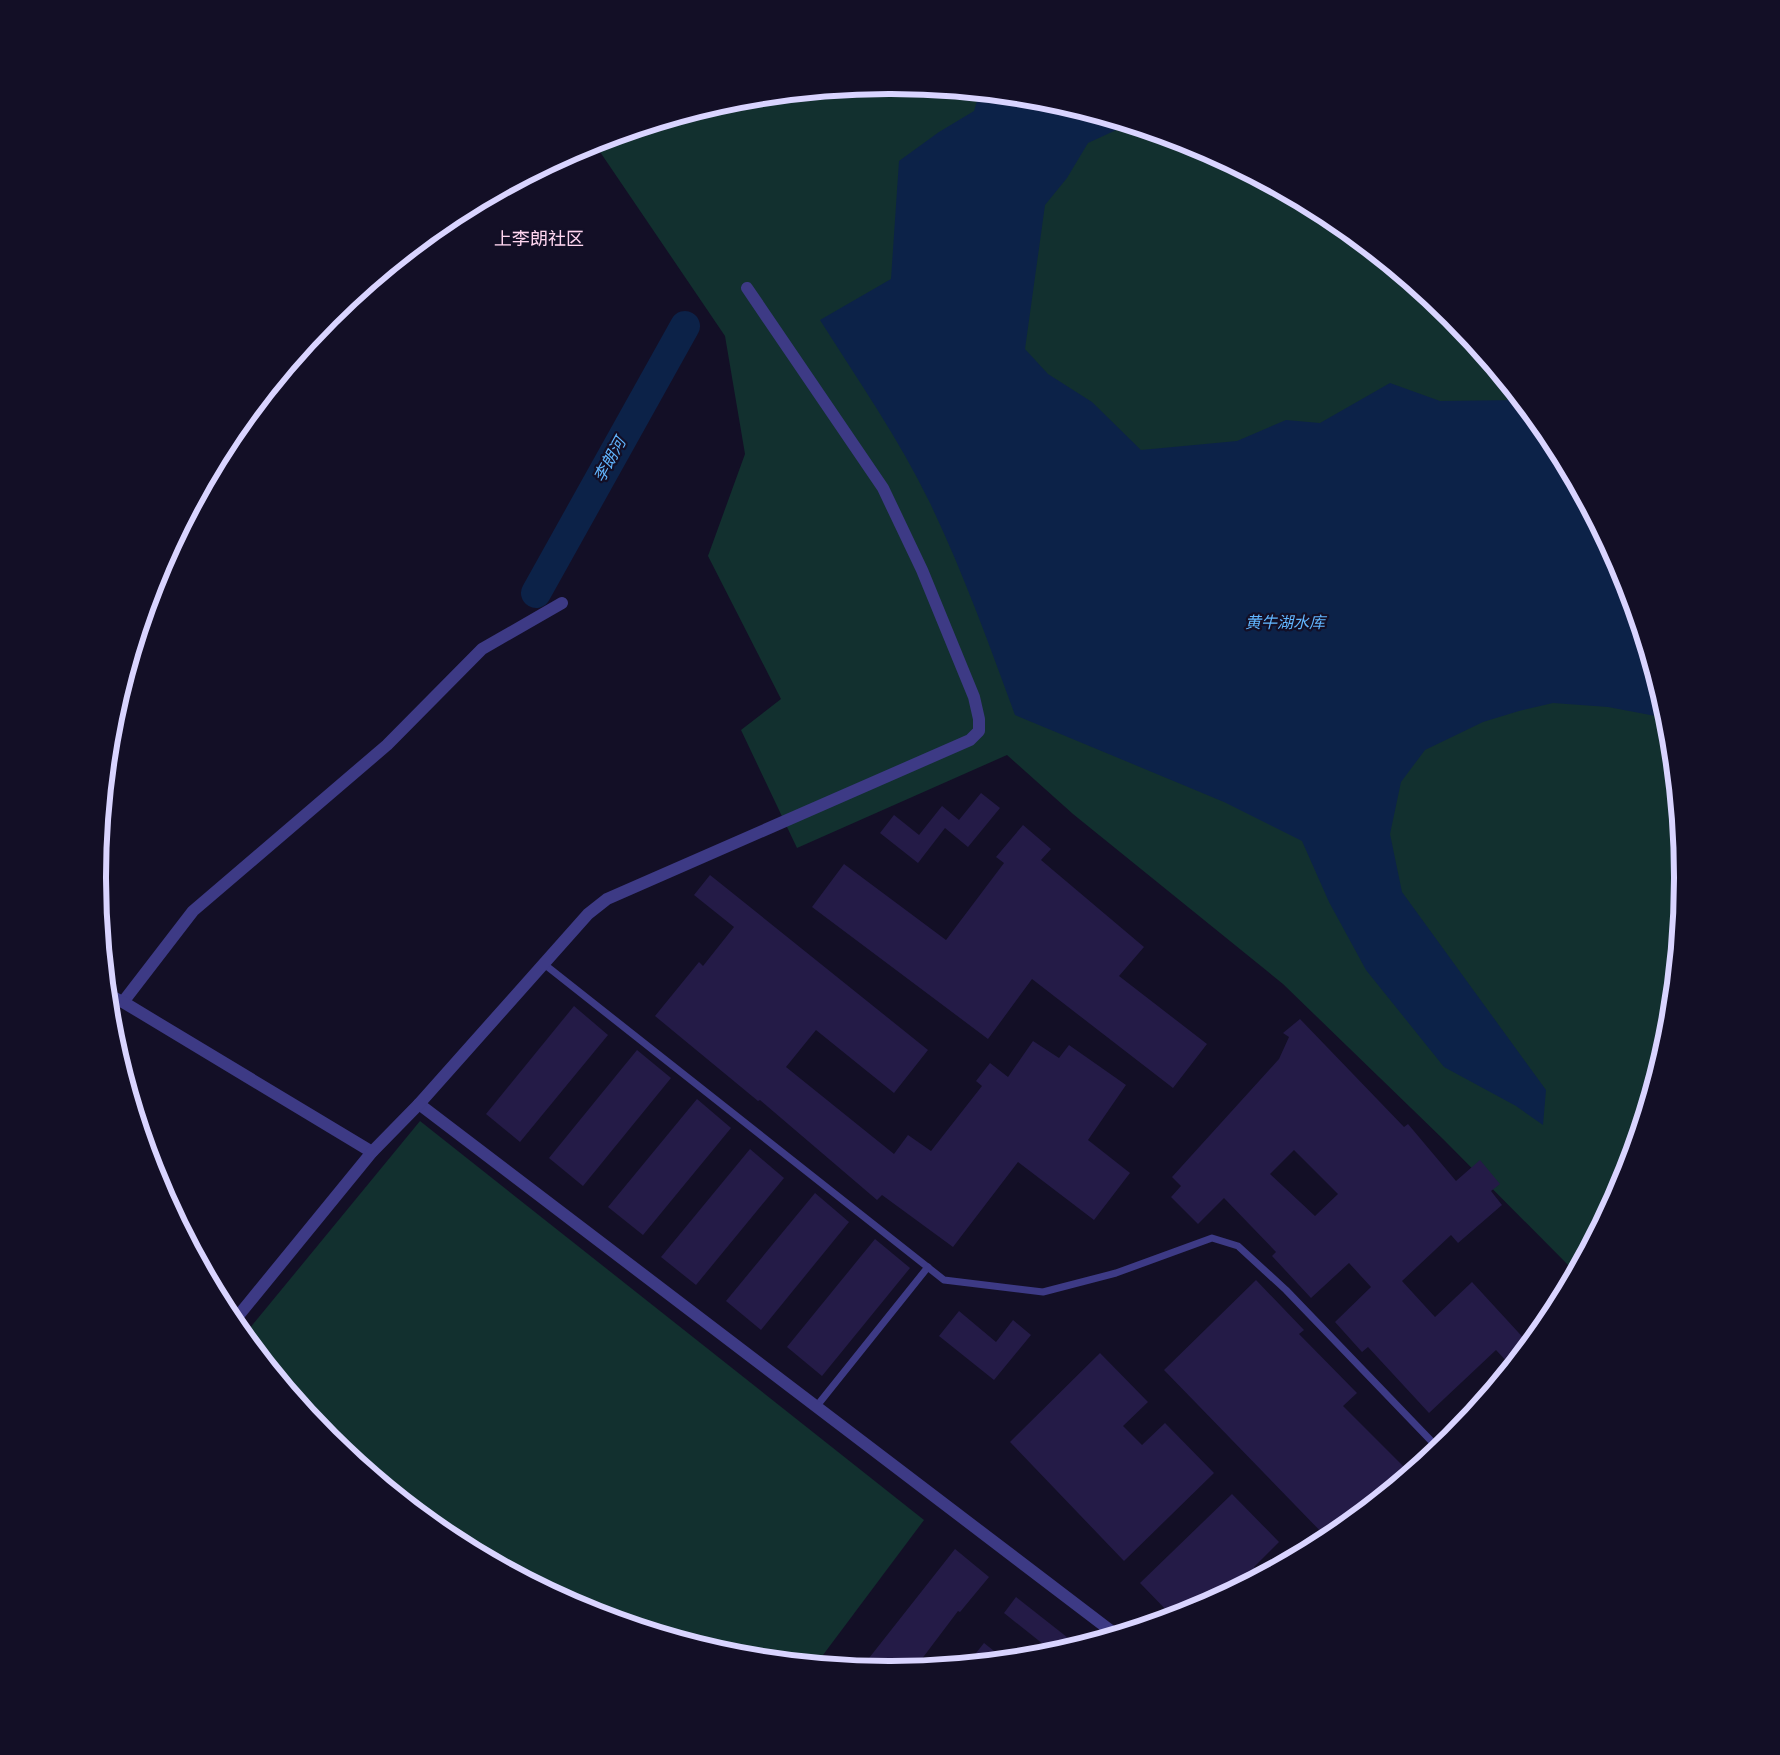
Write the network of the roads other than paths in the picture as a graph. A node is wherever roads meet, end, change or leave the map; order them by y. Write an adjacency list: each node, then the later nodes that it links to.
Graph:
1 (747, 288): 3 (street)
2 (562, 603): 5 (street)
3 (544, 964): 6 (street); 8 (lane)
4 (116, 998): 5 (street)
5 (123, 1002): 7 (street)
6 (419, 1104): 7 (street); 10 (street)
7 (372, 1152): 9 (street)
8 (928, 1267): 10 (lane); 11 (lane)
9 (239, 1315)
10 (816, 1407): 12 (street)
11 (1433, 1443)
12 (1110, 1630)

